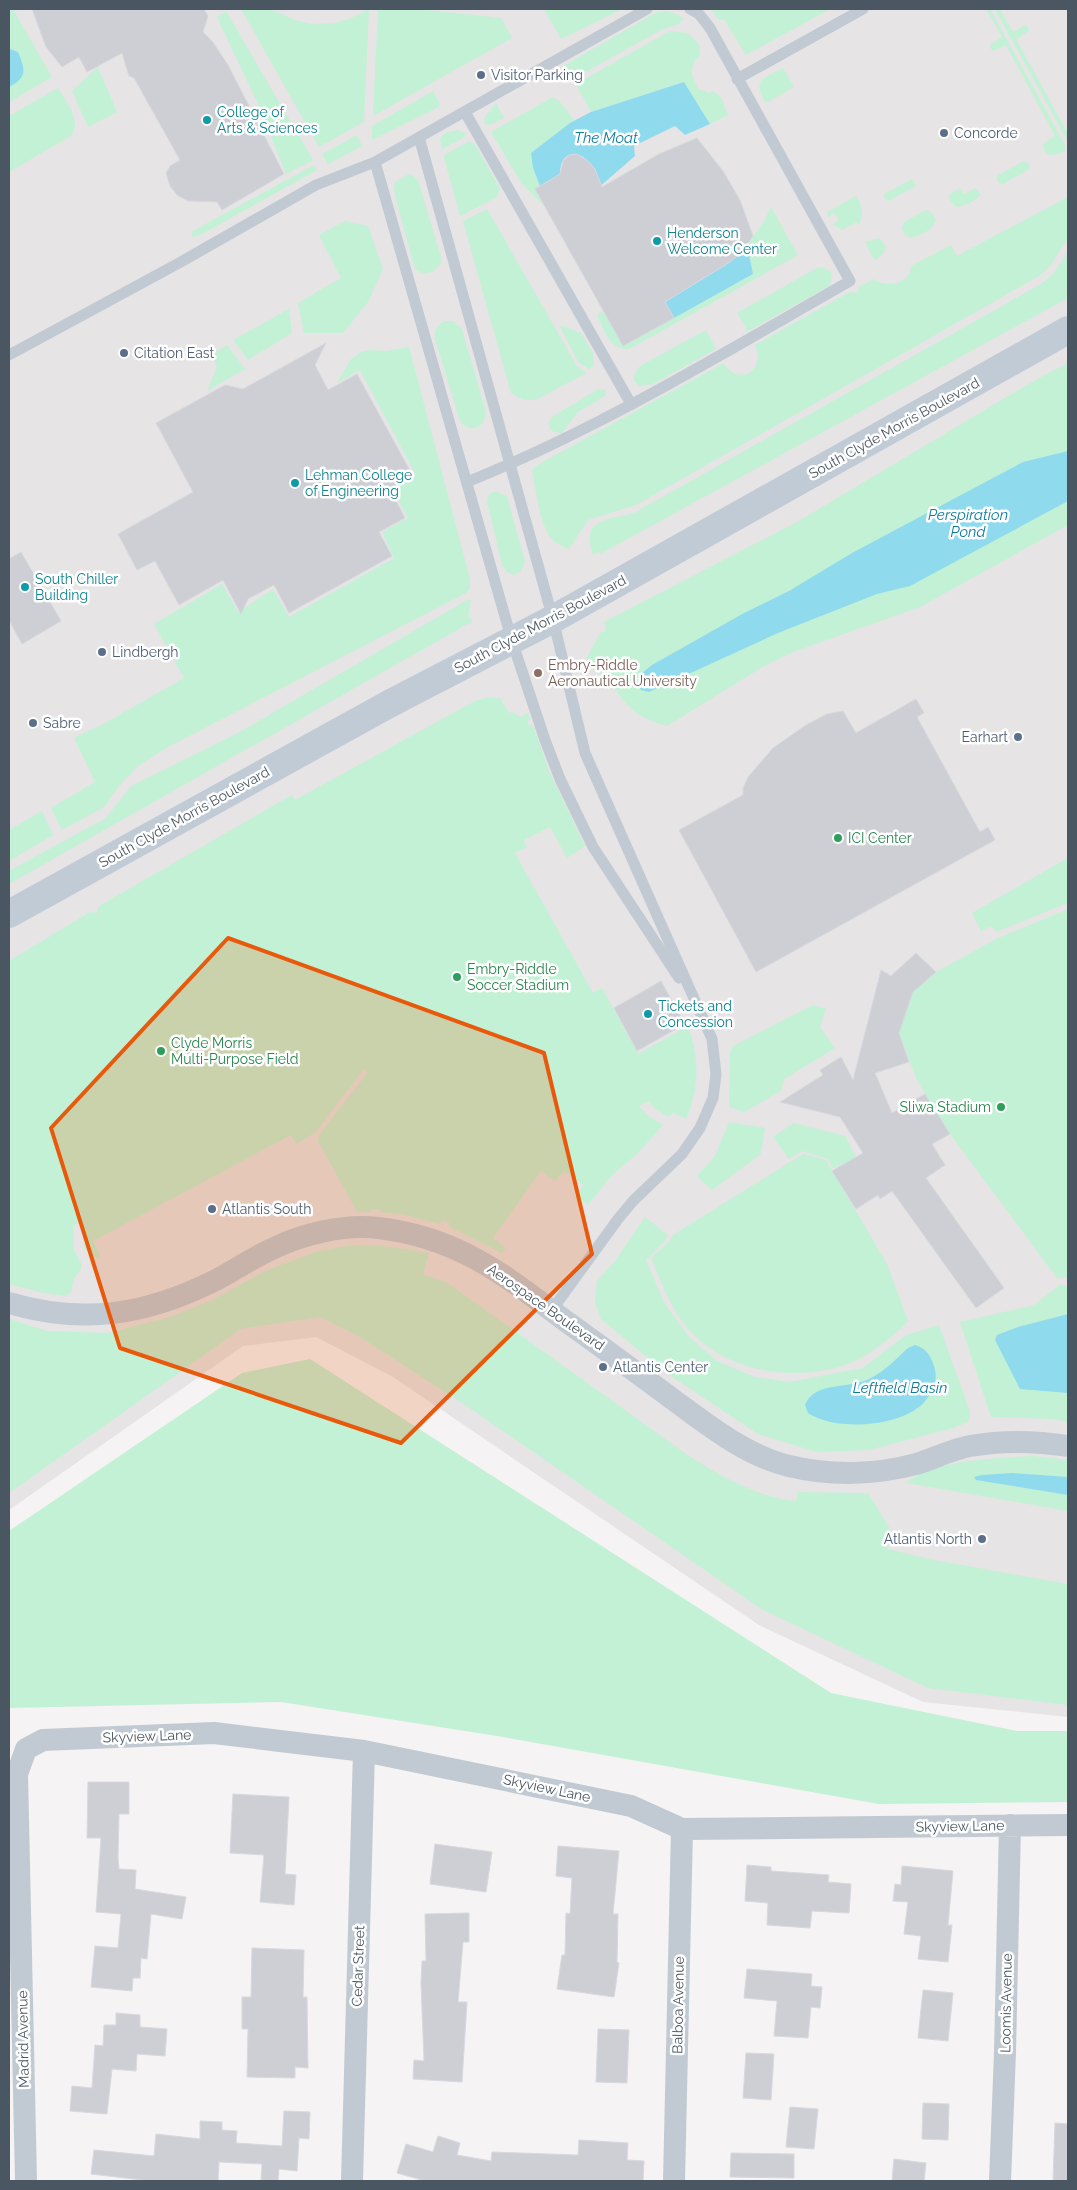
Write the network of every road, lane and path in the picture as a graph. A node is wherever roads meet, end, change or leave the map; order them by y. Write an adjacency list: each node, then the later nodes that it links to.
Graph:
1 (647, 9): 5 (lane)
2 (690, 9): 4 (lane)
3 (863, 9): 4 (lane)
4 (737, 79): 10 (lane)
5 (465, 112): 6 (lane); 10 (lane)
6 (419, 137): 7 (lane); 11 (lane)
7 (374, 162): 9 (lane); 12 (lane)
8 (1068, 330): 13 (main road, South Clyde Morris Boulevard)
9 (9, 355)
10 (631, 404): 11 (lane)
11 (509, 465): 12 (lane); 13 (lane)
12 (467, 482): 14 (lane)
13 (553, 619): 14 (main road, South Clyde Morris Boulevard); 16 (lane)
14 (512, 641): 15 (main road, South Clyde Morris Boulevard); 16 (lane)
15 (9, 914)
16 (696, 1003): 18 (lane)
17 (9, 1304): 18 (street, Aerospace Boulevard)
18 (552, 1310): 19 (street, Aerospace Boulevard)
19 (1068, 1446)
20 (26, 1749): 21 (street, Skyview Lane); 25 (street, Madrid Avenue)
21 (364, 1751): 24 (street, Skyview Lane); 26 (street, Cedar Street)
22 (1010, 1825): 23 (street, Skyview Lane); 24 (street, Skyview Lane); 28 (street, Loomis Avenue)
23 (1068, 1825)
24 (682, 1829): 27 (street, Balboa Avenue)
25 (26, 2181)
26 (352, 2181)
27 (674, 2181)
28 (1000, 2181)

